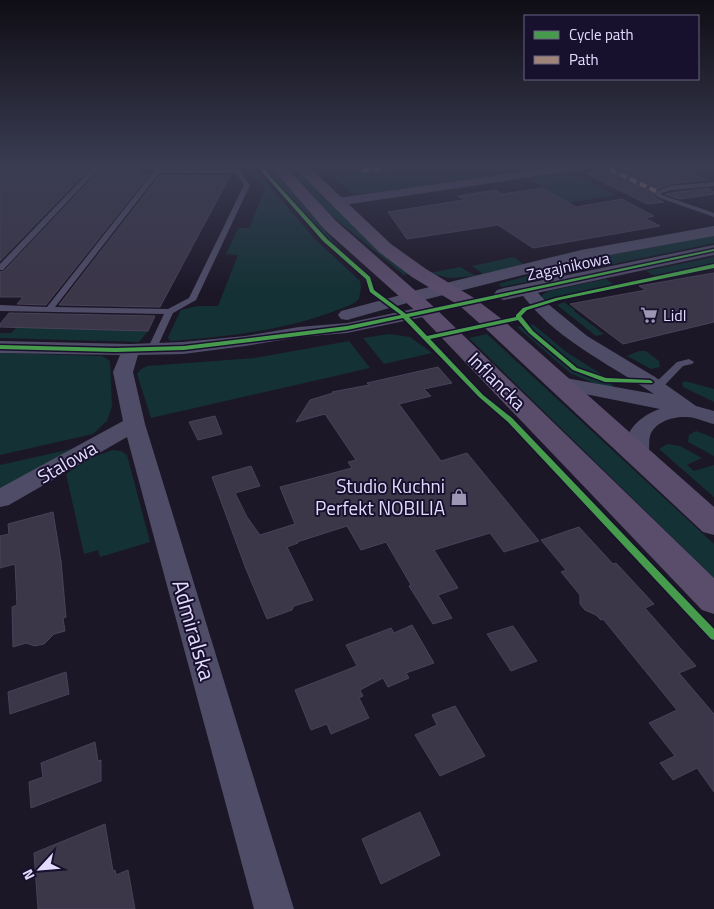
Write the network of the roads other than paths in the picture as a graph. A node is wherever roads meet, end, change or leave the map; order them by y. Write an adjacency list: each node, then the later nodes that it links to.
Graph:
1 (58, 207): 10 (lane)
2 (129, 207): 17 (lane)
3 (236, 207): 18 (lane)
4 (315, 207): 15 (main road, Inflancka)
5 (343, 207): 11 (main road, Inflancka)
6 (691, 207): 7 (lane)
7 (714, 215)
8 (714, 231): 11 (street, Zagajnikowa)
9 (714, 250): 12 (street, Zagajnikowa)
10 (0, 268)
11 (447, 289): 14 (main road, Inflancka); 15 (street, Zagajnikowa)
12 (526, 289): 13 (street, Zagajnikowa); 25 (street)
13 (505, 294): 14 (street, Zagajnikowa); 19 (street)
14 (468, 302): 15 (street, Zagajnikowa); 19 (main road, Inflancka)
15 (420, 304): 22 (street); 32 (main road, Inflancka)
16 (0, 308): 17 (lane)
17 (49, 310): 18 (lane)
18 (169, 312): 22 (lane)
19 (494, 323): 24 (main road, Inflancka)
20 (0, 347): 21 (street)
21 (131, 350): 22 (street); 28 (street, Admiralska)
22 (152, 350)
23 (689, 362): 25 (lane)
24 (560, 383): 26 (street); 29 (main road, Inflancka)
25 (658, 386): 26 (street)
26 (688, 411): 27 (street); 29 (street)
27 (714, 418)
28 (134, 424): 30 (street, Stalowa); 33 (street, Admiralska)
29 (638, 454): 31 (main road, Inflancka)
30 (0, 499)
31 (714, 524)
32 (714, 600)
33 (274, 909)

